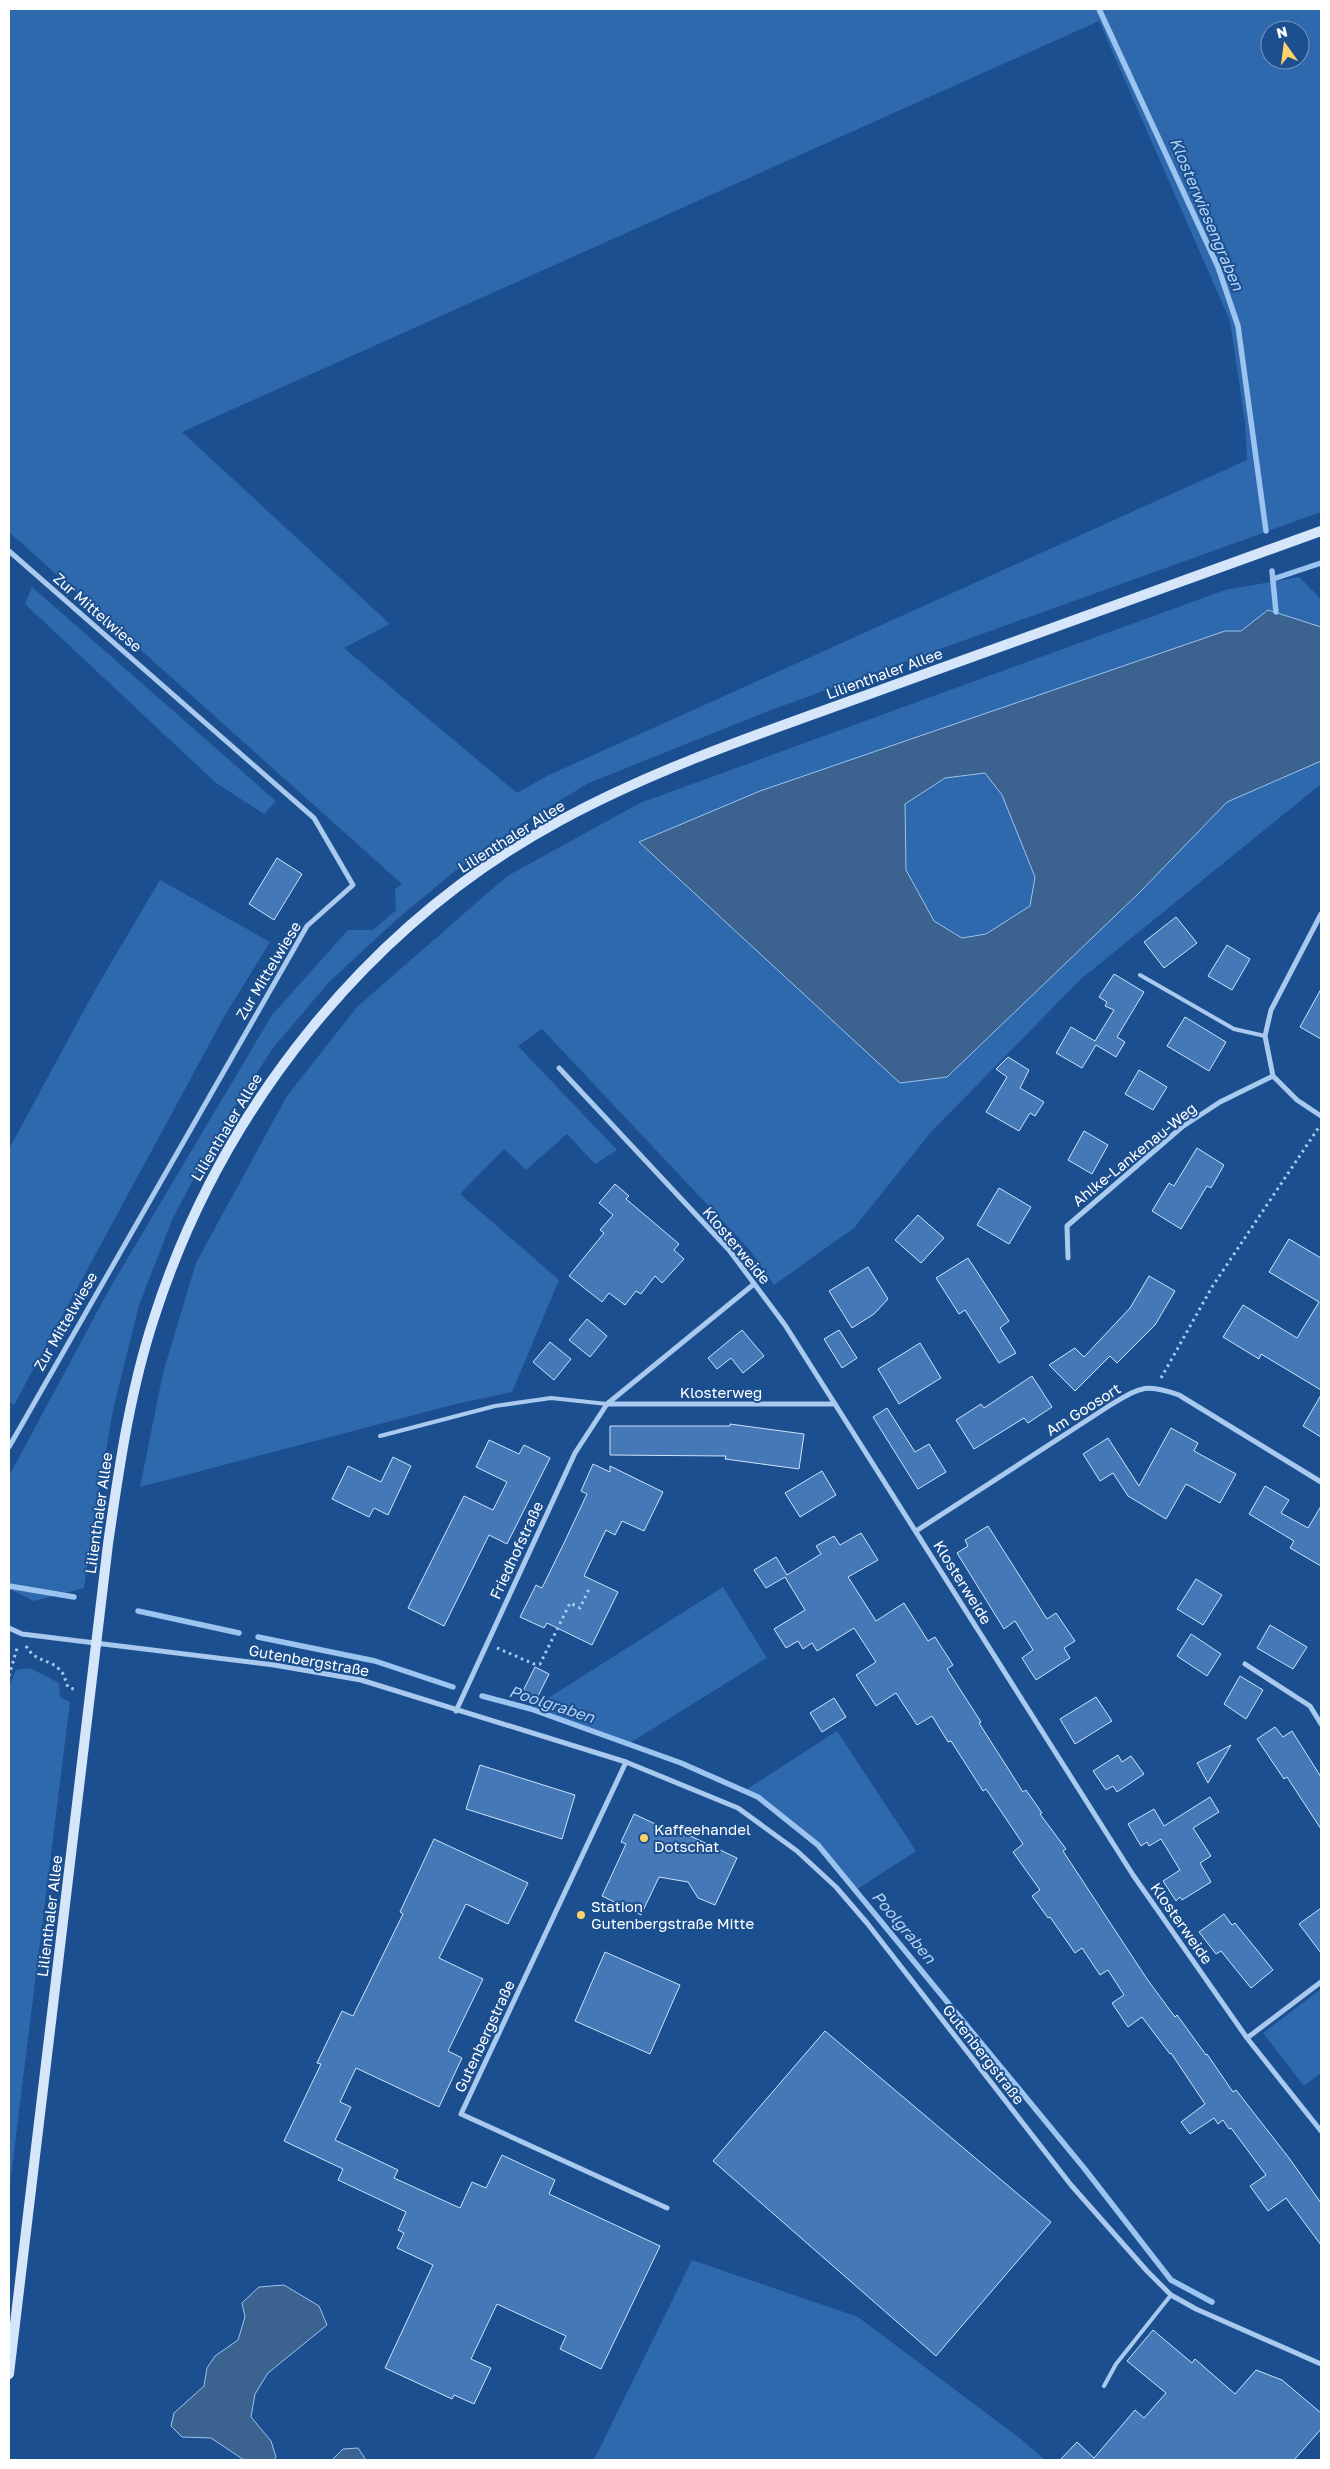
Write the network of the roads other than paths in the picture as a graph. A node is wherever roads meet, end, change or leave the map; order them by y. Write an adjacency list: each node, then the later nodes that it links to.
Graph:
1 (1321, 531): 18 (main road, Lilienthaler Allee)
2 (9, 551): 14 (street, Zur Mittelwiese)
3 (1321, 914): 5 (street)
4 (1140, 975): 5 (lane)
5 (1265, 1036): 7 (street)
6 (559, 1068): 10 (street, Klosterweide)
7 (1273, 1076): 8 (street); 9 (street, Ahlke-Lankenau-Weg)
8 (1321, 1116)
9 (1068, 1258)
10 (754, 1284): 11 (street, Friedhofstraße); 12 (street, Klosterweide)
11 (607, 1404): 12 (street, Klosterweg); 13 (lane); 20 (street, Friedhofstraße)
12 (835, 1404): 16 (street, Klosterweide)
13 (380, 1436)
14 (9, 1447)
15 (1321, 1482): 16 (street, Am Goosort)
16 (916, 1531): 24 (street, Klosterweide)
17 (9, 1628): 18 (street)
18 (98, 1641): 20 (street, Gutenbergstraße); 29 (main road, Lilienthaler Allee)
19 (1245, 1664): 21 (street)
20 (456, 1710): 22 (street, Gutenbergstraße)
21 (1321, 1724)
22 (626, 1762): 26 (street, Gutenbergstraße); 27 (street, Gutenbergstraße)
23 (1321, 1982): 24 (street)
24 (1247, 2038): 25 (street, Klosterweide)
25 (1321, 2131)
26 (667, 2208)
27 (1171, 2295): 28 (street, Gutenbergstraße); 30 (lane)
28 (1321, 2364)
29 (9, 2374)
30 (1104, 2386)

